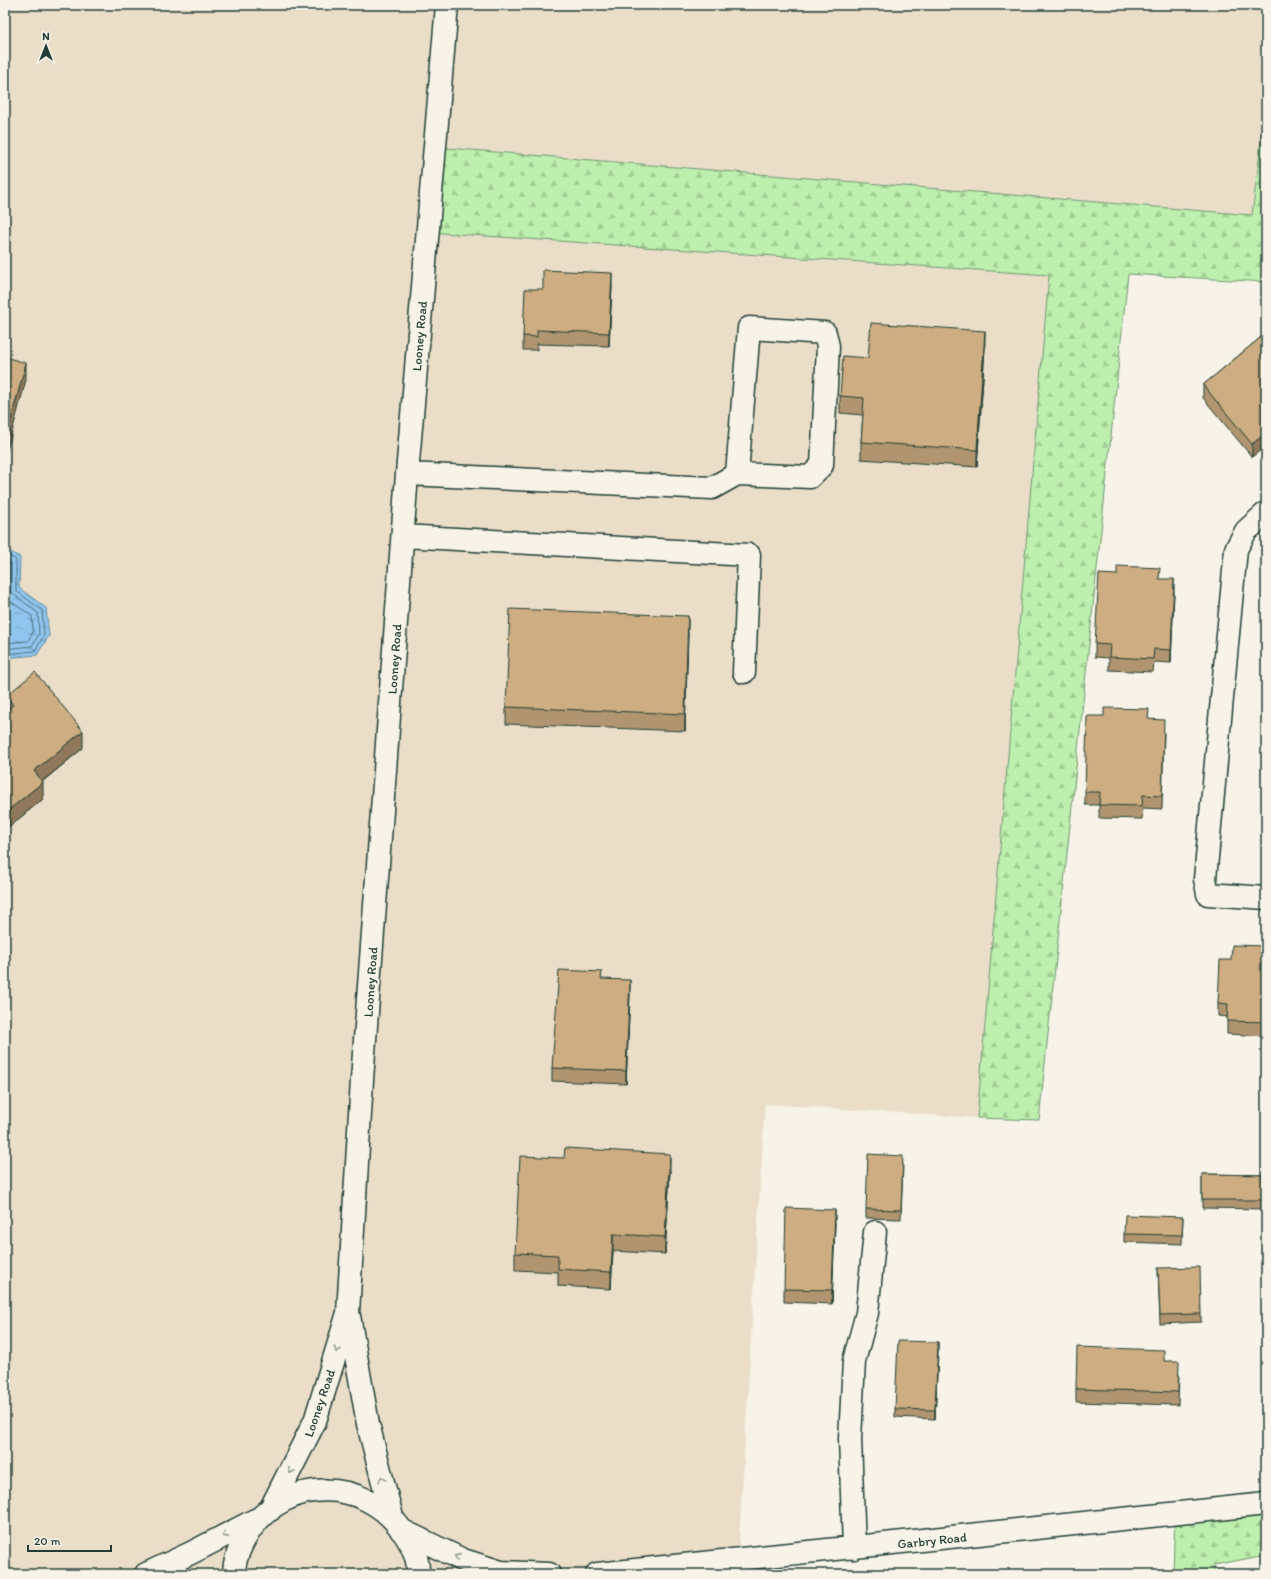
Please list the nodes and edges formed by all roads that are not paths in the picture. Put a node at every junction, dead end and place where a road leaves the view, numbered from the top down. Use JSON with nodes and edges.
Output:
{"nodes":[{"id":1,"x":447,"y":5,"type":"edge"},
{"id":2,"x":407,"y":474,"type":"junction"},
{"id":3,"x":737,"y":474,"type":"junction"},
{"id":4,"x":1266,"y":513,"type":"edge"},
{"id":5,"x":403,"y":536,"type":"junction"},
{"id":6,"x":744,"y":672,"type":"dead end"},
{"id":7,"x":1266,"y":898,"type":"edge"},
{"id":8,"x":875,"y":1232,"type":"dead end"},
{"id":9,"x":348,"y":1313,"type":"junction"},
{"id":10,"x":1266,"y":1504,"type":"edge"},
{"id":11,"x":264,"y":1514,"type":"junction"},
{"id":12,"x":396,"y":1523,"type":"junction"},
{"id":13,"x":854,"y":1548,"type":"junction"},
{"id":14,"x":146,"y":1574,"type":"edge"},
{"id":15,"x":234,"y":1574,"type":"edge"},
{"id":16,"x":418,"y":1574,"type":"edge"},
{"id":17,"x":549,"y":1574,"type":"edge"},
{"id":18,"x":597,"y":1574,"type":"edge"}],
"edges":[{"from":1,"to":2,"type":"street","name":"Looney Road"},
{"from":2,"to":3,"type":"street"},
{"from":2,"to":5,"type":"street","name":"Looney Road"},
{"from":3,"to":3,"type":"street"},
{"from":4,"to":7,"type":"street"},
{"from":5,"to":6,"type":"street"},
{"from":5,"to":9,"type":"street","name":"Looney Road"},
{"from":8,"to":13,"type":"street"},
{"from":9,"to":11,"type":"street","name":"Looney Road","one_way":true},
{"from":12,"to":9,"type":"street","name":"Looney Road","one_way":true},
{"from":10,"to":13,"type":"street","name":"Garbry Road"},
{"from":11,"to":12,"type":"street"},
{"from":11,"to":14,"type":"street","one_way":true},
{"from":11,"to":15,"type":"street"},
{"from":12,"to":16,"type":"street"},
{"from":17,"to":12,"type":"street","one_way":true},
{"from":13,"to":18,"type":"street","name":"Garbry Road"}]}
